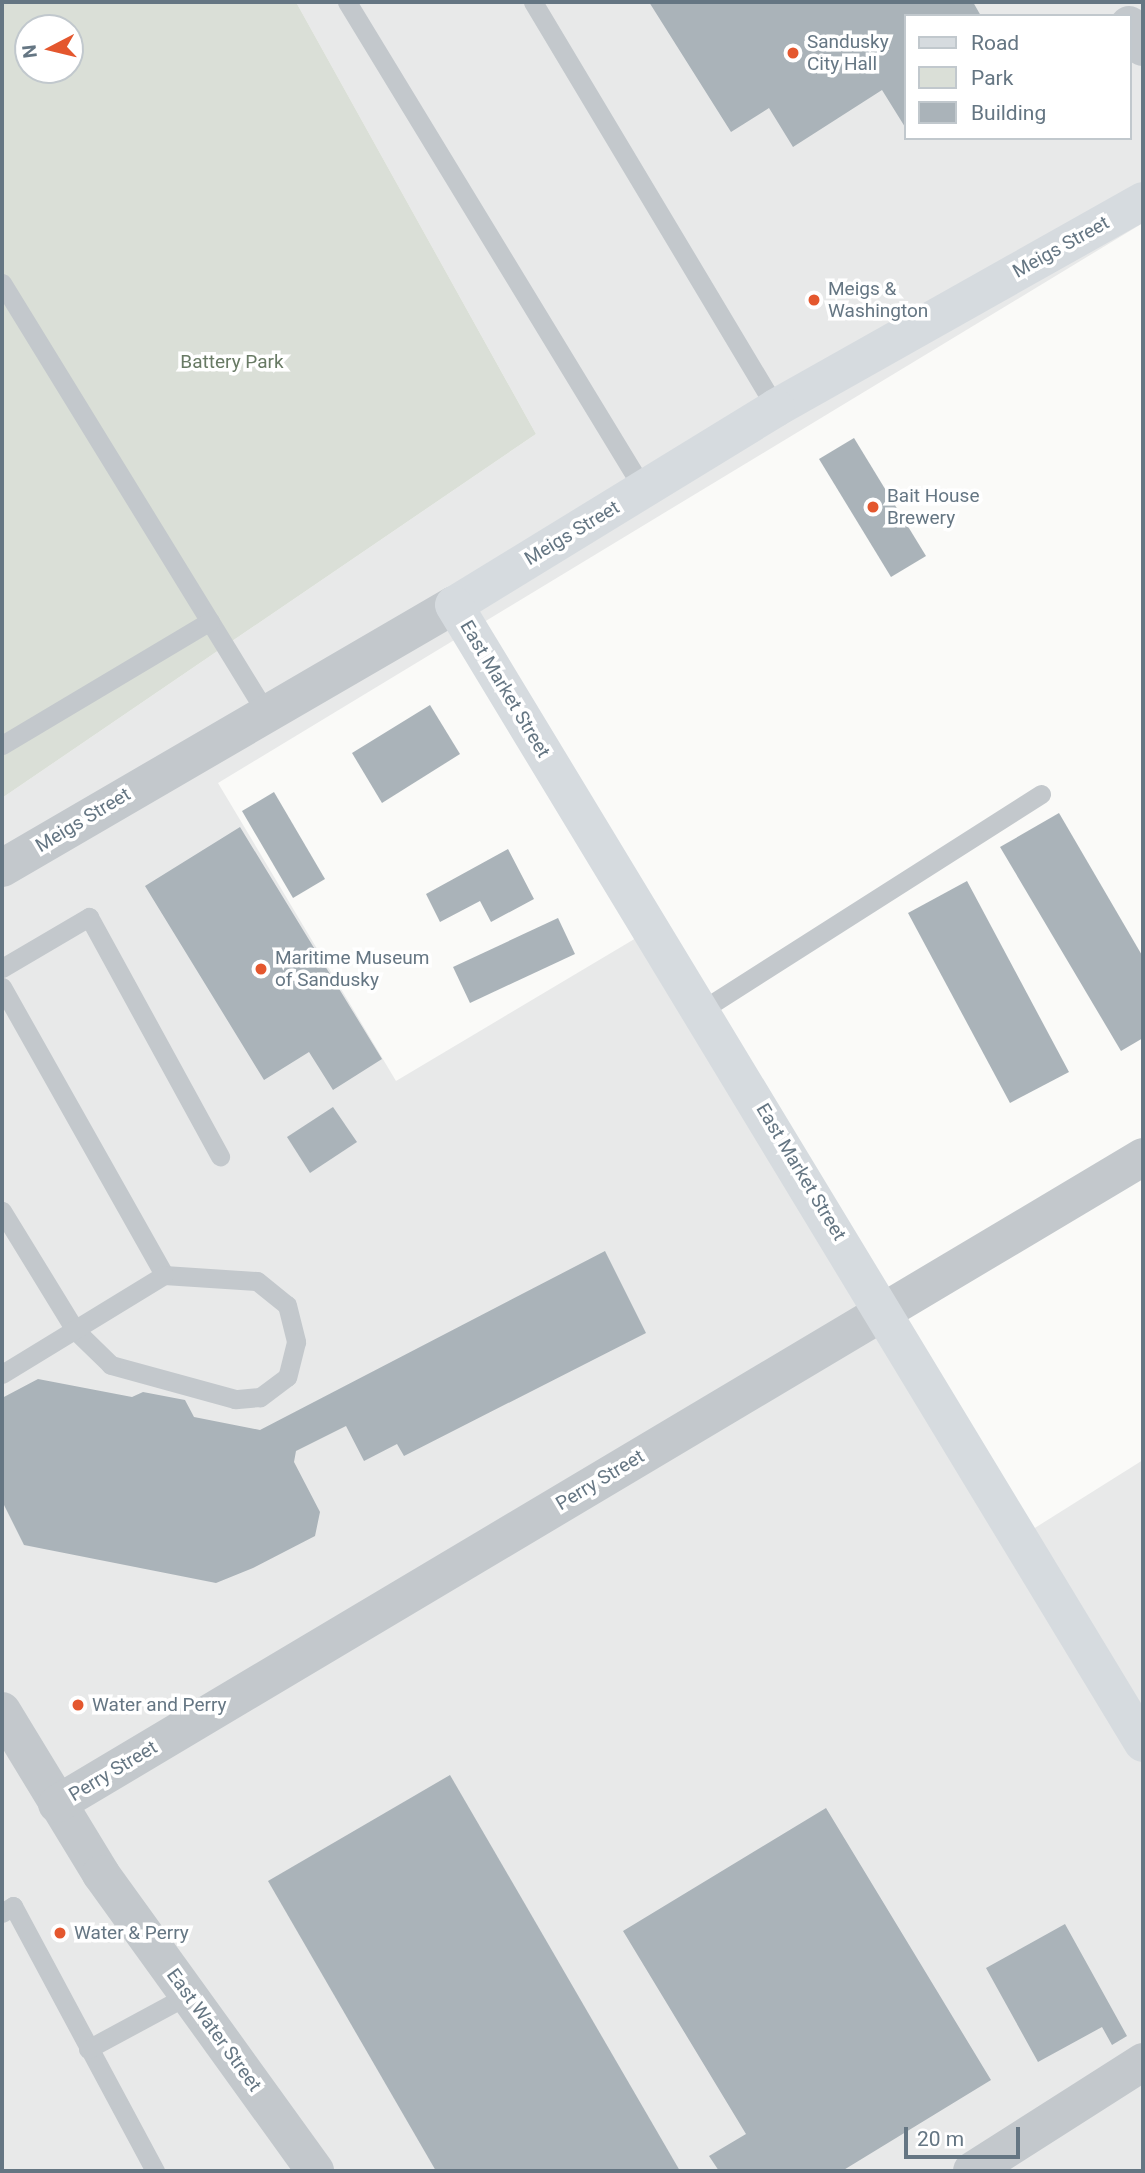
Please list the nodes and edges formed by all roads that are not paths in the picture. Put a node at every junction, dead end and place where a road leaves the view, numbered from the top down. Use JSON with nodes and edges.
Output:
{"nodes":[{"id":1,"x":347,"y":2,"type":"edge"},
{"id":2,"x":533,"y":2,"type":"edge"},
{"id":3,"x":1131,"y":28,"type":"edge"},
{"id":4,"x":1143,"y":47,"type":"edge"},
{"id":5,"x":1143,"y":201,"type":"edge"},
{"id":6,"x":2,"y":284,"type":"edge"},
{"id":7,"x":775,"y":408,"type":"junction"},
{"id":8,"x":644,"y":490,"type":"junction"},
{"id":9,"x":454,"y":605,"type":"junction"},
{"id":10,"x":210,"y":621,"type":"junction"},
{"id":11,"x":265,"y":711,"type":"junction"},
{"id":12,"x":2,"y":745,"type":"edge"},
{"id":13,"x":1041,"y":794,"type":"dead end"},
{"id":14,"x":2,"y":869,"type":"edge"},
{"id":15,"x":2,"y":968,"type":"edge"},
{"id":16,"x":2,"y":987,"type":"edge"},
{"id":17,"x":702,"y":1010,"type":"junction"},
{"id":18,"x":220,"y":1156,"type":"dead end"},
{"id":19,"x":1143,"y":1157,"type":"edge"},
{"id":20,"x":2,"y":1211,"type":"edge"},
{"id":21,"x":164,"y":1275,"type":"junction"},
{"id":22,"x":885,"y":1311,"type":"junction"},
{"id":23,"x":75,"y":1330,"type":"junction"},
{"id":24,"x":2,"y":1374,"type":"edge"},
{"id":25,"x":2,"y":1711,"type":"edge"},
{"id":26,"x":1143,"y":1743,"type":"edge"},
{"id":27,"x":57,"y":1804,"type":"junction"},
{"id":28,"x":2,"y":1913,"type":"edge"},
{"id":29,"x":188,"y":1995,"type":"junction"},
{"id":30,"x":88,"y":2049,"type":"junction"},
{"id":31,"x":1143,"y":2062,"type":"edge"},
{"id":32,"x":155,"y":2171,"type":"edge"},
{"id":33,"x":315,"y":2171,"type":"edge"},
{"id":34,"x":972,"y":2171,"type":"edge"}],
"edges":[{"from":1,"to":8,"type":"lane"},
{"from":2,"to":7,"type":"lane"},
{"from":3,"to":4,"type":"street"},
{"from":5,"to":7,"type":"street","name":"Meigs Street"},
{"from":6,"to":10,"type":"lane"},
{"from":7,"to":8,"type":"street","name":"Meigs Street"},
{"from":8,"to":9,"type":"street","name":"Meigs Street"},
{"from":9,"to":11,"type":"street","name":"Meigs Street"},
{"from":9,"to":17,"type":"street","name":"East Market Street"},
{"from":10,"to":11,"type":"lane"},
{"from":10,"to":12,"type":"lane"},
{"from":11,"to":14,"type":"street","name":"Meigs Street"},
{"from":13,"to":17,"type":"lane"},
{"from":15,"to":18,"type":"lane"},
{"from":16,"to":21,"type":"lane"},
{"from":17,"to":22,"type":"street","name":"East Market Street"},
{"from":19,"to":22,"type":"street","name":"Perry Street"},
{"from":20,"to":23,"type":"lane"},
{"from":21,"to":23,"type":"lane"},
{"from":21,"to":23,"type":"lane"},
{"from":22,"to":26,"type":"street","name":"East Market Street"},
{"from":22,"to":27,"type":"street","name":"Perry Street"},
{"from":23,"to":24,"type":"lane"},
{"from":25,"to":27,"type":"street","name":"East Water Street"},
{"from":27,"to":29,"type":"street","name":"East Water Street"},
{"from":28,"to":30,"type":"lane"},
{"from":29,"to":30,"type":"lane"},
{"from":29,"to":33,"type":"street","name":"East Water Street"},
{"from":30,"to":32,"type":"lane"},
{"from":31,"to":34,"type":"street"}]}
